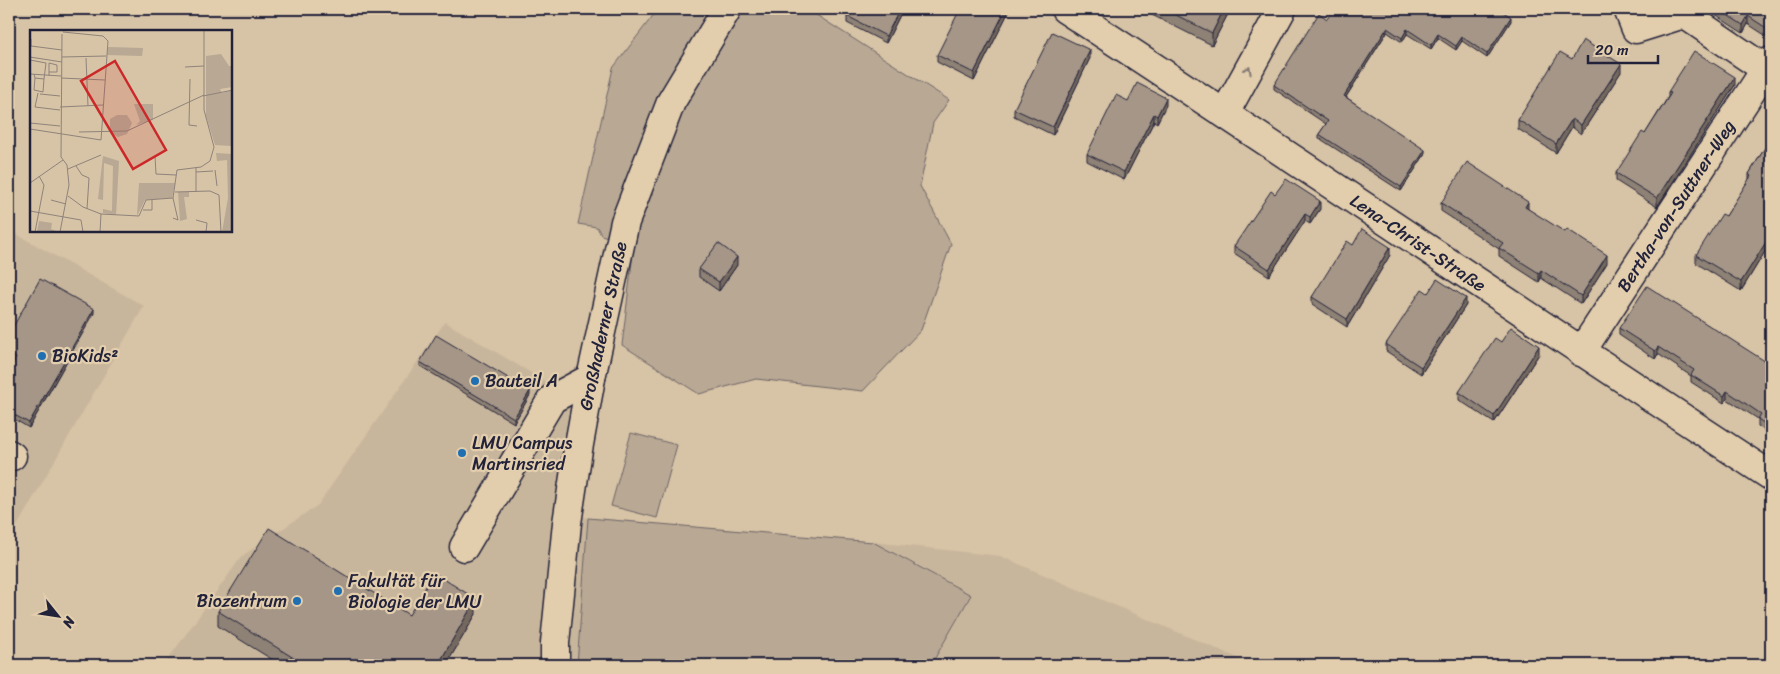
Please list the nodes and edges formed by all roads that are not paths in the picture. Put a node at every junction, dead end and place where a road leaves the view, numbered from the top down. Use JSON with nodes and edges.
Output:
{"nodes":[{"id":1,"x":727,"y":9,"type":"edge"},
{"id":2,"x":1065,"y":9,"type":"edge"},
{"id":3,"x":1282,"y":9,"type":"edge"},
{"id":4,"x":1632,"y":19,"type":"edge"},
{"id":5,"x":1770,"y":67,"type":"edge"},
{"id":6,"x":1225,"y":113,"type":"junction"},
{"id":7,"x":1580,"y":352,"type":"junction"},
{"id":8,"x":591,"y":378,"type":"junction"},
{"id":9,"x":1771,"y":476,"type":"edge"},
{"id":10,"x":464,"y":547,"type":"dead end"},
{"id":11,"x":555,"y":665,"type":"edge"}],
"edges":[{"from":1,"to":8,"type":"street","name":"Großhaderner Straße"},
{"from":2,"to":6,"type":"street","name":"Lena-Christ-Straße"},
{"from":6,"to":3,"type":"street","one_way":true},
{"from":4,"to":5,"type":"street"},
{"from":5,"to":7,"type":"street","name":"Bertha-von-Suttner-Weg"},
{"from":6,"to":7,"type":"street","name":"Lena-Christ-Straße"},
{"from":7,"to":9,"type":"street","name":"Lena-Christ-Straße"},
{"from":8,"to":10,"type":"street"},
{"from":8,"to":11,"type":"street","name":"Großhaderner Straße"}]}
